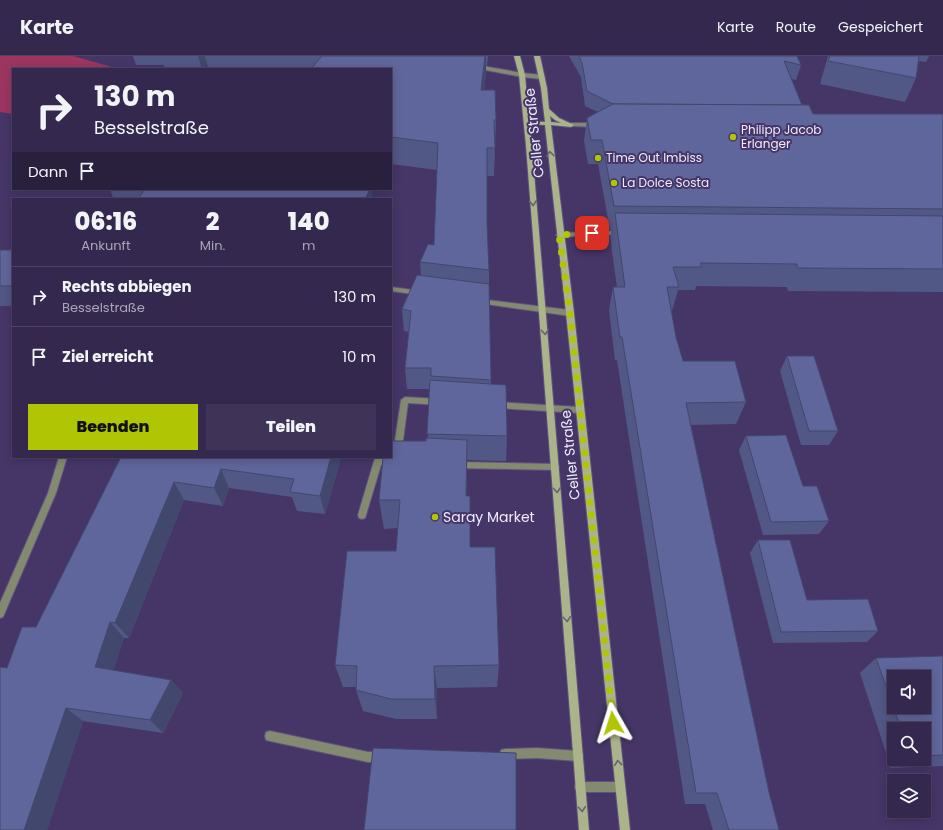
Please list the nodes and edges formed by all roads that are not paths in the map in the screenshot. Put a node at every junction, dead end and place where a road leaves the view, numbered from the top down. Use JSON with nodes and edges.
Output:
{"nodes":[{"id":1,"x":517,"y":56,"type":"edge"},
{"id":2,"x":537,"y":56,"type":"edge"},
{"id":3,"x":472,"y":66,"type":"edge"},
{"id":4,"x":522,"y":75,"type":"junction"},
{"id":5,"x":542,"y":76,"type":"junction"},
{"id":6,"x":546,"y":109,"type":"junction"},
{"id":7,"x":526,"y":122,"type":"junction"},
{"id":8,"x":548,"y":124,"type":"junction"},
{"id":9,"x":571,"y":125,"type":"junction"},
{"id":10,"x":604,"y":125,"type":"edge"},
{"id":11,"x":632,"y":234,"type":"edge"},
{"id":12,"x":559,"y":235,"type":"junction"},
{"id":13,"x":392,"y":289,"type":"edge"},
{"id":14,"x":428,"y":294,"type":"edge"},
{"id":15,"x":474,"y":300,"type":"edge"},
{"id":16,"x":543,"y":309,"type":"junction"},
{"id":17,"x":570,"y":313,"type":"junction"},
{"id":18,"x":450,"y":403,"type":"edge"},
{"id":19,"x":488,"y":405,"type":"edge"},
{"id":20,"x":551,"y":408,"type":"junction"},
{"id":21,"x":580,"y":410,"type":"junction"},
{"id":22,"x":400,"y":440,"type":"edge"},
{"id":23,"x":64,"y":458,"type":"edge"},
{"id":24,"x":401,"y":462,"type":"edge"},
{"id":25,"x":449,"y":464,"type":"edge"},
{"id":26,"x":555,"y":467,"type":"junction"},
{"id":27,"x":362,"y":515,"type":"dead end"},
{"id":28,"x":0,"y":614,"type":"edge"},
{"id":29,"x":270,"y":736,"type":"dead end"},
{"id":30,"x":492,"y":754,"type":"edge"},
{"id":31,"x":578,"y":756,"type":"junction"},
{"id":32,"x":392,"y":757,"type":"edge"},
{"id":33,"x":580,"y":787,"type":"junction"},
{"id":34,"x":620,"y":787,"type":"junction"},
{"id":35,"x":584,"y":830,"type":"edge"},
{"id":36,"x":625,"y":830,"type":"edge"}],
"edges":[{"from":1,"to":4,"type":"main road","name":"Celler Straße"},
{"from":2,"to":5,"type":"main road","name":"Celler Straße"},
{"from":3,"to":4,"type":"street"},
{"from":4,"to":5,"type":"street","name":"Celler Straße"},
{"from":4,"to":7,"type":"main road","name":"Celler Straße"},
{"from":5,"to":6,"type":"main road","name":"Celler Straße"},
{"from":6,"to":8,"type":"main road","name":"Celler Straße"},
{"from":6,"to":9,"type":"main road"},
{"from":7,"to":8,"type":"main road"},
{"from":7,"to":16,"type":"main road","name":"Celler Straße","one_way":true},
{"from":8,"to":9,"type":"main road"},
{"from":12,"to":8,"type":"main road","name":"Celler Straße","one_way":true},
{"from":9,"to":10,"type":"street"},
{"from":11,"to":12,"type":"street"},
{"from":12,"to":17,"type":"main road","name":"Celler Straße"},
{"from":13,"to":14,"type":"street"},
{"from":15,"to":16,"type":"street"},
{"from":16,"to":17,"type":"street"},
{"from":16,"to":20,"type":"main road","name":"Celler Straße","one_way":true},
{"from":17,"to":21,"type":"main road","name":"Celler Straße"},
{"from":18,"to":22,"type":"street"},
{"from":19,"to":20,"type":"street"},
{"from":20,"to":21,"type":"street"},
{"from":20,"to":26,"type":"main road","name":"Celler Straße"},
{"from":34,"to":21,"type":"main road","name":"Celler Straße","one_way":true},
{"from":23,"to":28,"type":"street"},
{"from":24,"to":27,"type":"street"},
{"from":25,"to":26,"type":"street"},
{"from":26,"to":31,"type":"main road","name":"Celler Straße","one_way":true},
{"from":29,"to":32,"type":"street"},
{"from":30,"to":31,"type":"street"},
{"from":31,"to":33,"type":"main road","name":"Celler Straße"},
{"from":33,"to":34,"type":"street"},
{"from":33,"to":35,"type":"main road","name":"Celler Straße","one_way":true},
{"from":34,"to":36,"type":"main road","name":"Celler Straße"}]}
